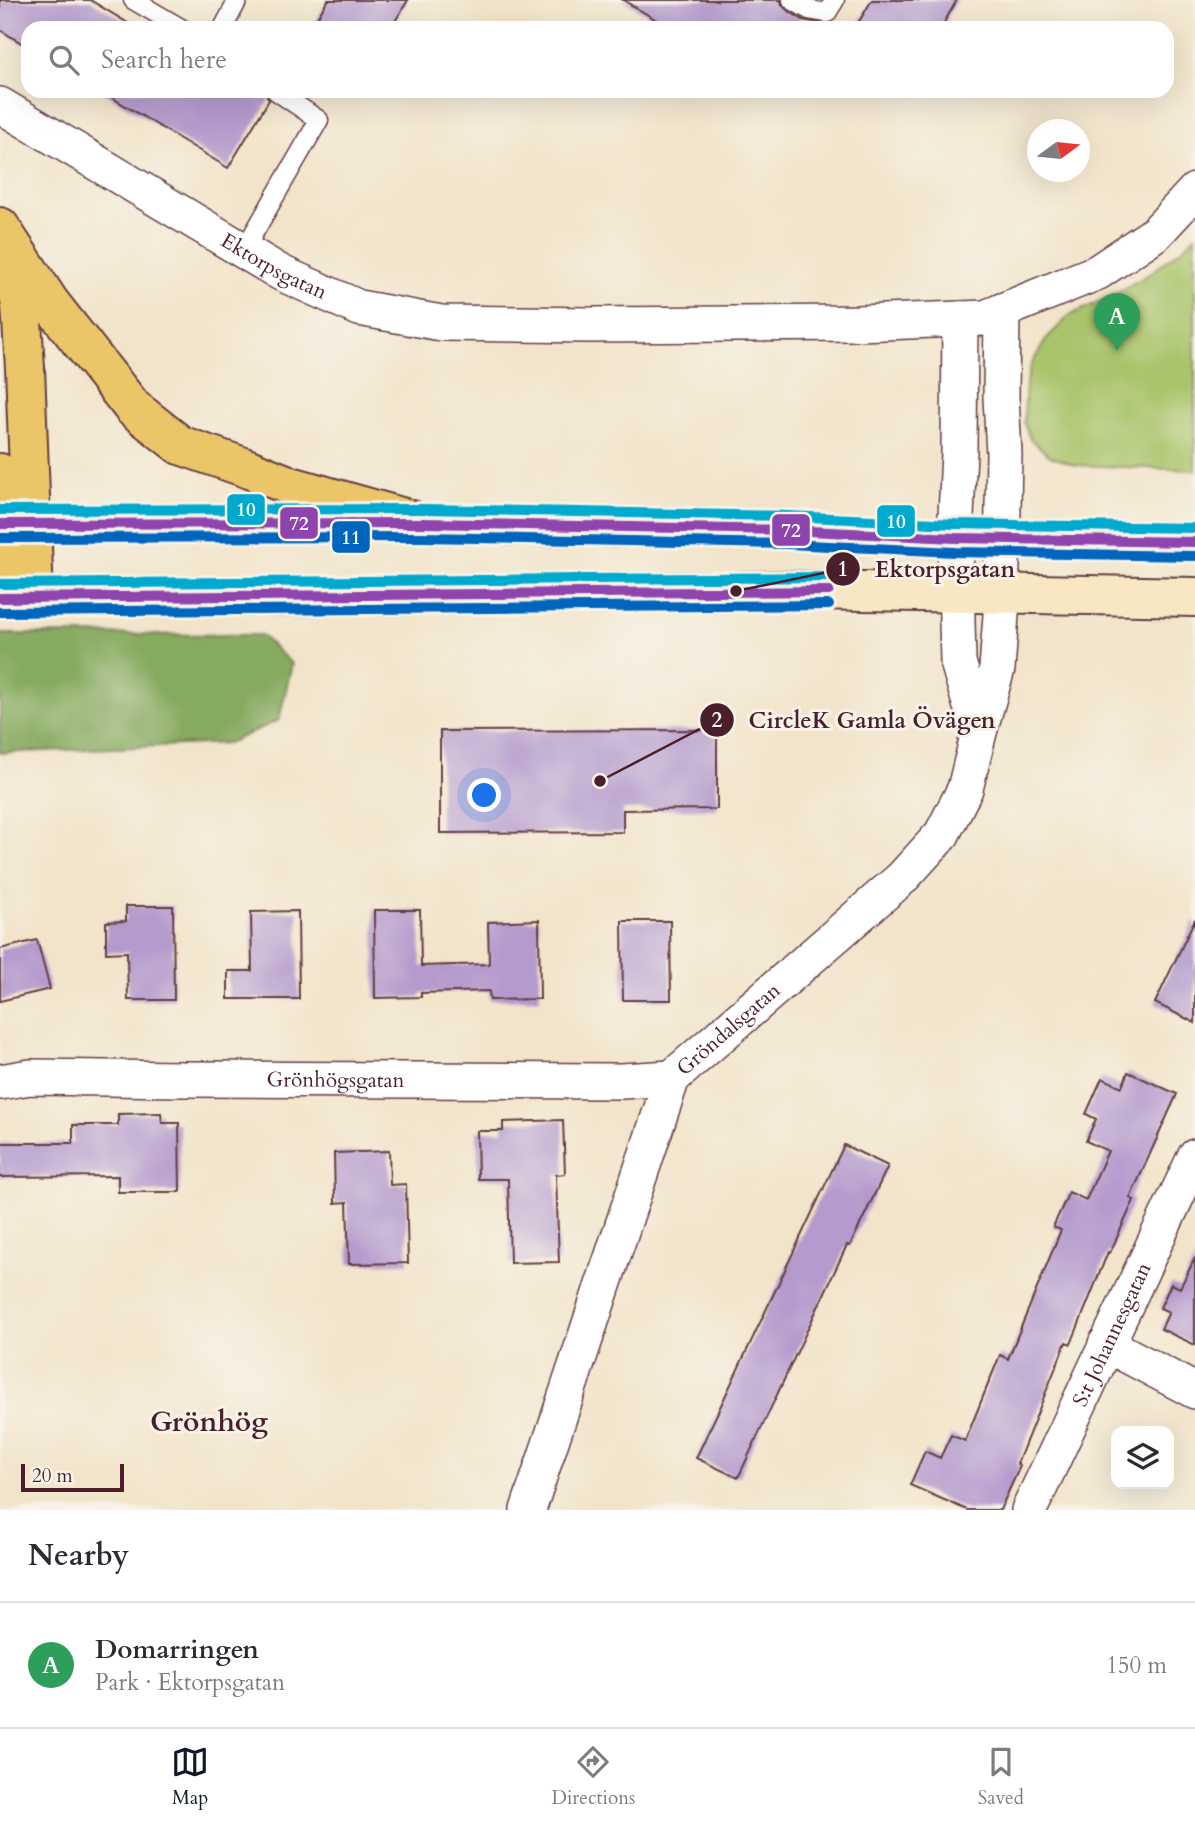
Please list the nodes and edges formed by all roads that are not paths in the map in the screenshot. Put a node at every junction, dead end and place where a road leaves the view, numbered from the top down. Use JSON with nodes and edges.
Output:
{"nodes":[{"id":1,"x":133,"y":0,"type":"edge"},
{"id":2,"x":239,"y":0,"type":"edge"},
{"id":3,"x":792,"y":0,"type":"edge"},
{"id":4,"x":835,"y":0,"type":"edge"},
{"id":5,"x":169,"y":21,"type":"edge"},
{"id":6,"x":227,"y":21,"type":"edge"},
{"id":7,"x":286,"y":98,"type":"edge"},
{"id":8,"x":0,"y":105,"type":"edge"},
{"id":9,"x":1195,"y":191,"type":"edge"},
{"id":10,"x":2,"y":229,"type":"edge"},
{"id":11,"x":244,"y":250,"type":"junction"},
{"id":12,"x":1002,"y":311,"type":"junction"},
{"id":13,"x":960,"y":319,"type":"junction"},
{"id":14,"x":0,"y":473,"type":"edge"},
{"id":15,"x":422,"y":523,"type":"junction"},
{"id":16,"x":11,"y":524,"type":"edge"},
{"id":17,"x":955,"y":538,"type":"junction"},
{"id":18,"x":1002,"y":539,"type":"junction"},
{"id":19,"x":1195,"y":542,"type":"edge"},
{"id":20,"x":956,"y":593,"type":"junction"},
{"id":21,"x":1001,"y":594,"type":"junction"},
{"id":22,"x":12,"y":597,"type":"edge"},
{"id":23,"x":1195,"y":597,"type":"edge"},
{"id":24,"x":979,"y":728,"type":"junction"},
{"id":25,"x":672,"y":1078,"type":"junction"},
{"id":26,"x":0,"y":1082,"type":"edge"},
{"id":27,"x":1195,"y":1157,"type":"edge"},
{"id":28,"x":1106,"y":1344,"type":"junction"},
{"id":29,"x":1195,"y":1391,"type":"edge"},
{"id":30,"x":528,"y":1510,"type":"edge"},
{"id":31,"x":1029,"y":1510,"type":"edge"}],
"edges":[{"from":1,"to":5,"type":"lane"},
{"from":2,"to":6,"type":"lane"},
{"from":3,"to":4,"type":"lane"},
{"from":7,"to":11,"type":"lane"},
{"from":8,"to":11,"type":"street","name":"Ektorpsgatan"},
{"from":9,"to":12,"type":"street","name":"Ektorpsgatan"},
{"from":10,"to":15,"type":"highway"},
{"from":10,"to":16,"type":"highway"},
{"from":11,"to":13,"type":"street","name":"Ektorpsgatan"},
{"from":12,"to":13,"type":"street","name":"Ektorpsgatan"},
{"from":12,"to":18,"type":"street"},
{"from":13,"to":17,"type":"street"},
{"from":14,"to":16,"type":"highway"},
{"from":15,"to":16,"type":"main road"},
{"from":15,"to":17,"type":"main road"},
{"from":16,"to":22,"type":"highway"},
{"from":17,"to":18,"type":"main road"},
{"from":17,"to":20,"type":"street"},
{"from":18,"to":19,"type":"main road"},
{"from":18,"to":21,"type":"street","name":"Gröndalsgatan"},
{"from":20,"to":21,"type":"main road"},
{"from":20,"to":22,"type":"main road"},
{"from":20,"to":24,"type":"street"},
{"from":21,"to":23,"type":"main road"},
{"from":21,"to":24,"type":"street","name":"Gröndalsgatan"},
{"from":24,"to":25,"type":"street","name":"Gröndalsgatan"},
{"from":25,"to":26,"type":"street","name":"Grönhögsgatan"},
{"from":25,"to":30,"type":"street","name":"Gröndalsgatan"},
{"from":27,"to":28,"type":"street","name":"S:t Johannesgatan"},
{"from":28,"to":29,"type":"street"},
{"from":28,"to":31,"type":"street","name":"S:t Johannesgatan"}]}
